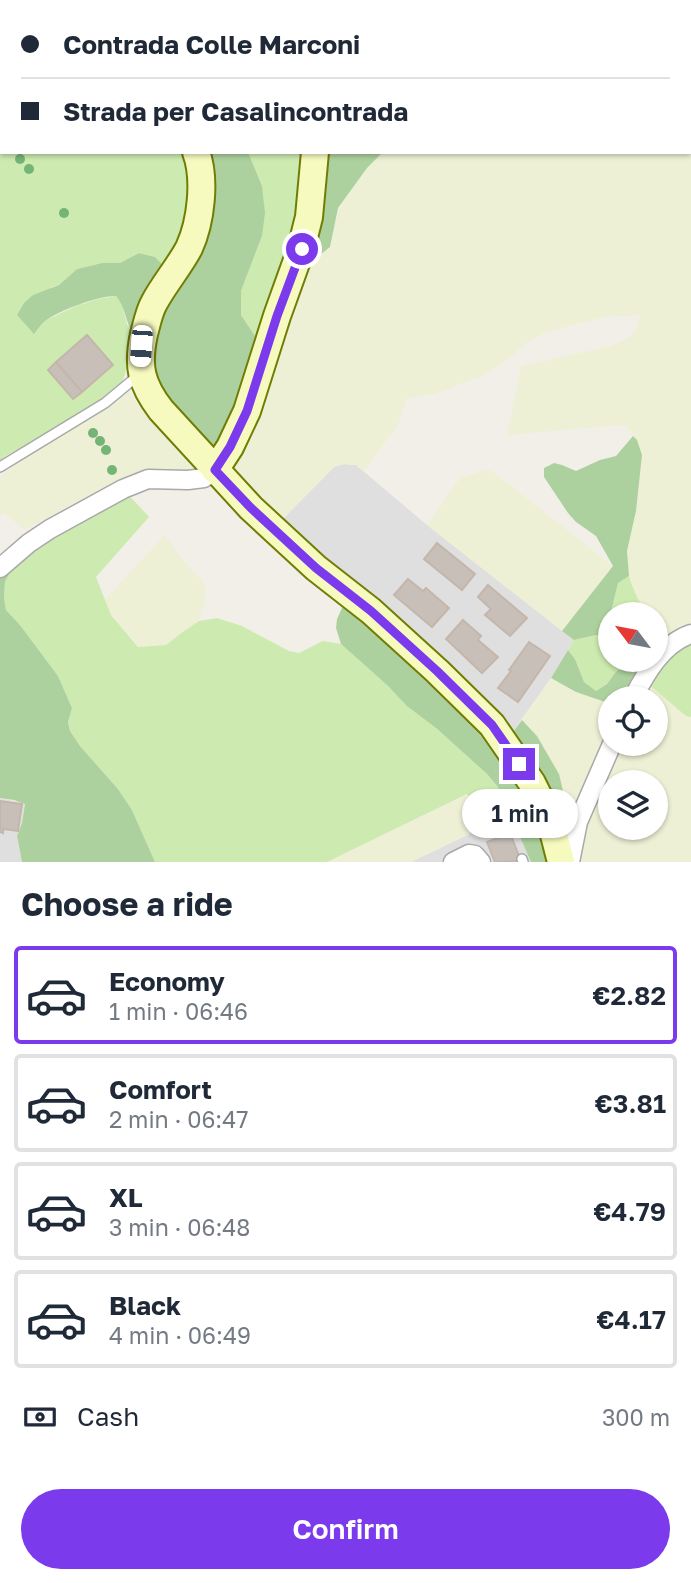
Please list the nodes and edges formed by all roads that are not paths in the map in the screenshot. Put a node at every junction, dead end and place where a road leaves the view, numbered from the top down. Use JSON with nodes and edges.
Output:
{"nodes":[{"id":1,"x":197,"y":154,"type":"edge"},
{"id":2,"x":315,"y":154,"type":"edge"},
{"id":3,"x":141,"y":373,"type":"junction"},
{"id":4,"x":0,"y":467,"type":"edge"},
{"id":5,"x":215,"y":470,"type":"junction"},
{"id":6,"x":0,"y":568,"type":"edge"},
{"id":7,"x":691,"y":634,"type":"edge"},
{"id":8,"x":639,"y":686,"type":"edge"},
{"id":9,"x":607,"y":756,"type":"edge"},
{"id":10,"x":453,"y":862,"type":"edge"},
{"id":11,"x":481,"y":862,"type":"edge"},
{"id":12,"x":561,"y":862,"type":"edge"},
{"id":13,"x":570,"y":862,"type":"edge"}],
"edges":[{"from":1,"to":3,"type":"main road"},
{"from":2,"to":5,"type":"main road"},
{"from":3,"to":4,"type":"lane"},
{"from":3,"to":5,"type":"main road"},
{"from":5,"to":6,"type":"street"},
{"from":5,"to":12,"type":"main road"},
{"from":7,"to":8,"type":"street"},
{"from":9,"to":13,"type":"street"},
{"from":10,"to":11,"type":"street"}]}
